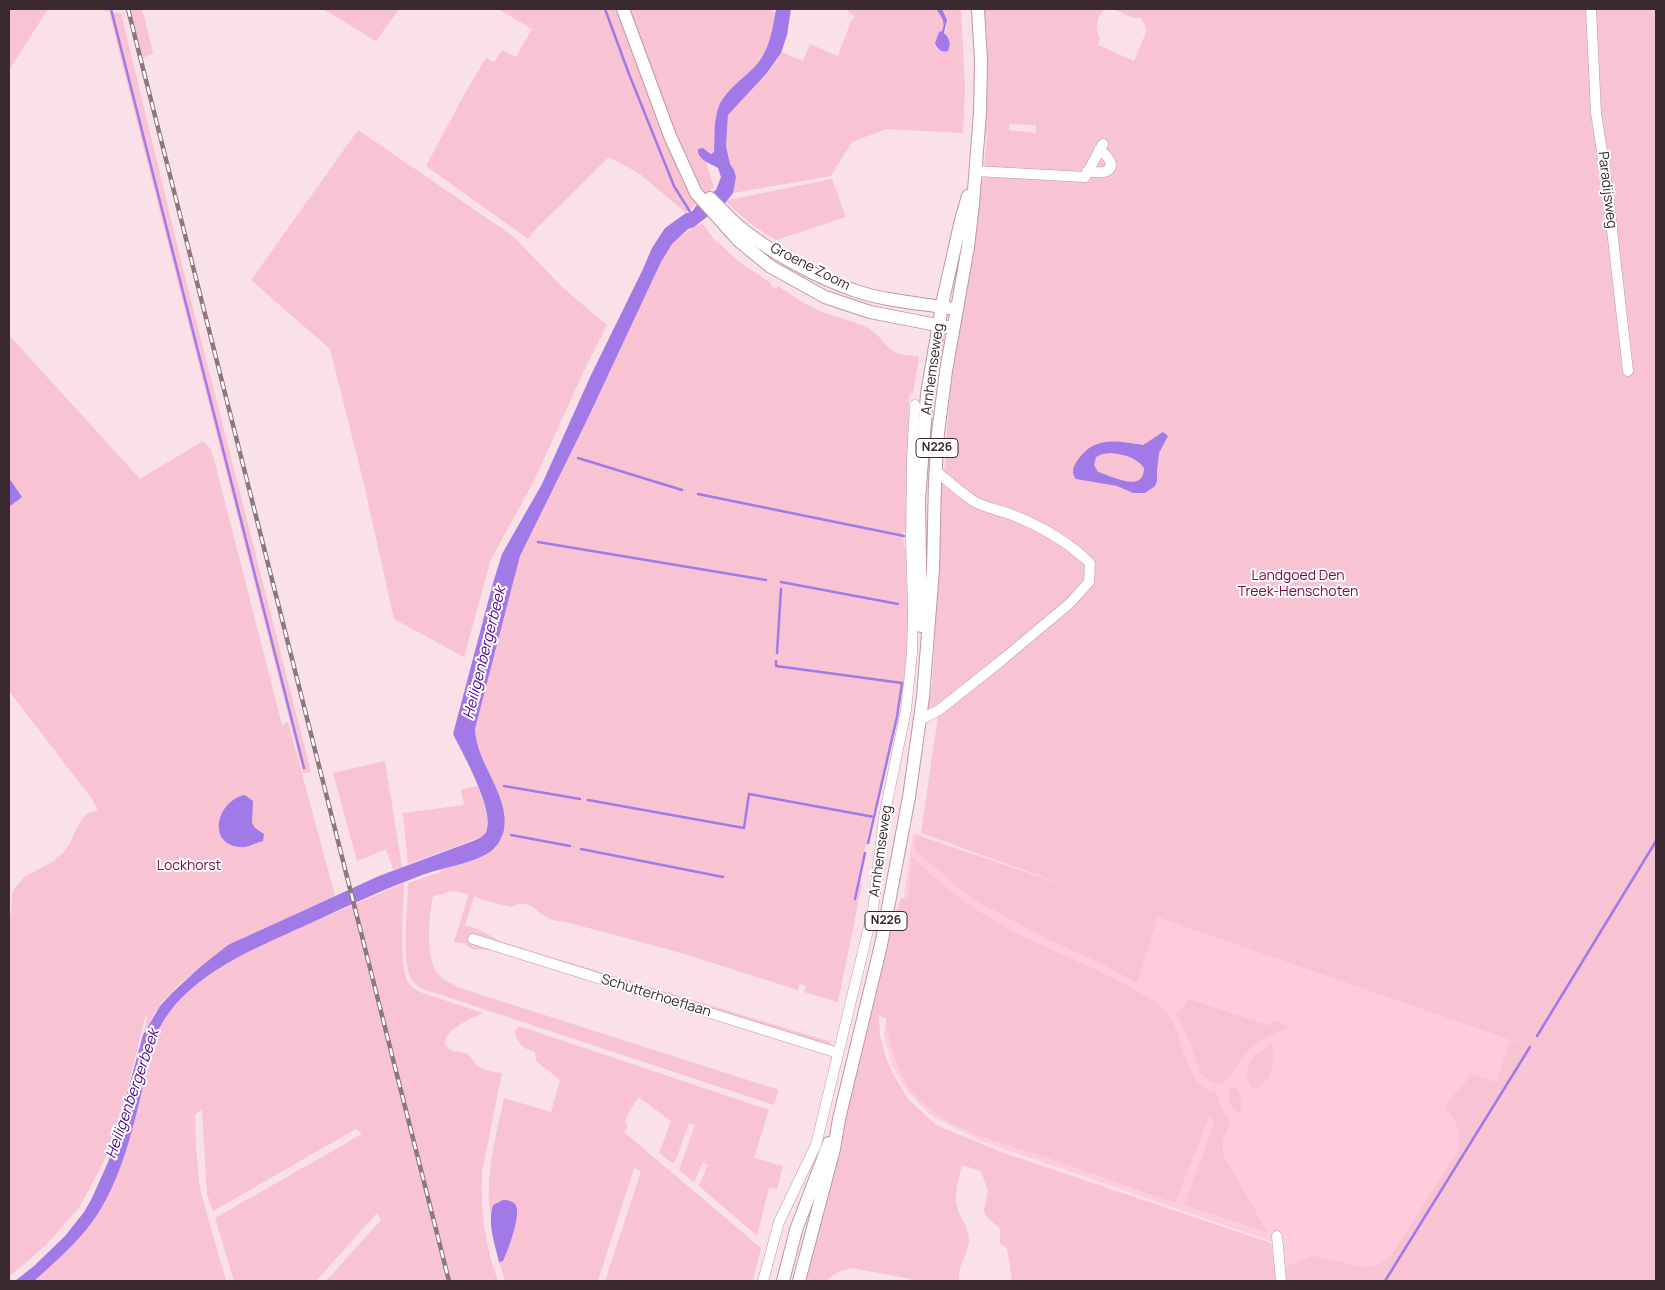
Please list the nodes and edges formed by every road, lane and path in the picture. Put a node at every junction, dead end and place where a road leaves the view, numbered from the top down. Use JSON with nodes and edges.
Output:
{"nodes":[{"id":1,"x":623,"y":9,"type":"edge"},
{"id":2,"x":978,"y":9,"type":"edge"},
{"id":3,"x":1591,"y":9,"type":"edge"},
{"id":4,"x":1087,"y":171,"type":"junction"},
{"id":5,"x":975,"y":174,"type":"junction"},
{"id":6,"x":731,"y":226,"type":"junction"},
{"id":7,"x":942,"y":307,"type":"junction"},
{"id":8,"x":957,"y":309,"type":"junction"},
{"id":9,"x":938,"y":326,"type":"junction"},
{"id":10,"x":954,"y":328,"type":"junction"},
{"id":11,"x":1628,"y":371,"type":"dead end"},
{"id":12,"x":915,"y":405,"type":"dead end"},
{"id":13,"x":936,"y":471,"type":"junction"},
{"id":14,"x":924,"y":686,"type":"junction"},
{"id":15,"x":920,"y":720,"type":"junction"},
{"id":16,"x":473,"y":939,"type":"dead end"},
{"id":17,"x":838,"y":1053,"type":"junction"},
{"id":18,"x":839,"y":1119,"type":"junction"},
{"id":19,"x":1277,"y":1236,"type":"dead end"},
{"id":20,"x":763,"y":1281,"type":"edge"},
{"id":21,"x":783,"y":1281,"type":"edge"},
{"id":22,"x":799,"y":1281,"type":"edge"},
{"id":23,"x":1281,"y":1281,"type":"edge"}],
"edges":[{"from":1,"to":6,"type":"main road","name":"Groene Zoom"},
{"from":2,"to":5,"type":"main road","name":"Arnhemseweg","number":"N226"},
{"from":3,"to":11,"type":"street","name":"Paradijsweg"},
{"from":4,"to":4,"type":"street"},
{"from":4,"to":5,"type":"street"},
{"from":5,"to":7,"type":"main road","name":"Arnhemseweg","number":"N226"},
{"from":5,"to":8,"type":"main road","name":"Arnhemseweg","number":"N226"},
{"from":6,"to":7,"type":"main road","name":"Groene Zoom"},
{"from":6,"to":9,"type":"main road","name":"Groene Zoom"},
{"from":7,"to":8,"type":"main road","name":"Groene Zoom"},
{"from":7,"to":9,"type":"main road","name":"Arnhemseweg","number":"N226"},
{"from":8,"to":10,"type":"main road","name":"Arnhemseweg","number":"N226"},
{"from":9,"to":10,"type":"main road","name":"Groene Zoom"},
{"from":9,"to":14,"type":"main road","name":"Arnhemseweg","number":"N226"},
{"from":10,"to":13,"type":"main road","name":"Arnhemseweg","number":"N226"},
{"from":12,"to":17,"type":"street","name":"Arnhemseweg"},
{"from":13,"to":14,"type":"main road","name":"Arnhemseweg","number":"N226"},
{"from":13,"to":15,"type":"street"},
{"from":14,"to":15,"type":"main road","name":"Arnhemseweg","number":"N226"},
{"from":15,"to":18,"type":"main road","name":"Arnhemseweg","number":"N226"},
{"from":16,"to":17,"type":"street","name":"Schutterhoeflaan"},
{"from":17,"to":20,"type":"street","name":"Arnhemseweg"},
{"from":18,"to":21,"type":"main road","name":"Arnhemseweg","number":"N226"},
{"from":18,"to":22,"type":"main road","name":"Arnhemseweg","number":"N226"},
{"from":19,"to":23,"type":"street"}]}
